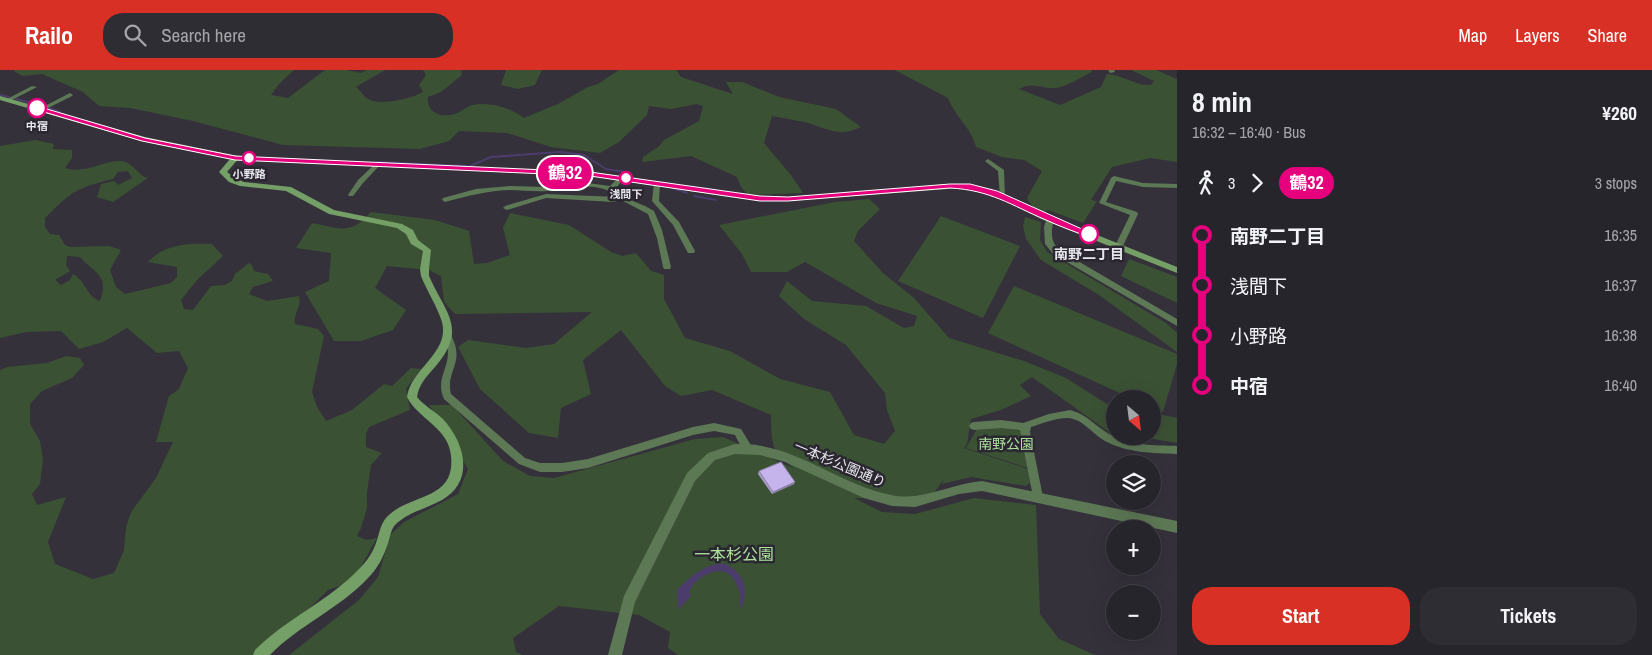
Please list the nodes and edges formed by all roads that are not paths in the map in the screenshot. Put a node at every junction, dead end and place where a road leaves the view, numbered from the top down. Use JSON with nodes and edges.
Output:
{"nodes":[{"id":1,"x":34,"y":87,"type":"dead end"},
{"id":2,"x":70,"y":95,"type":"dead end"},
{"id":3,"x":4,"y":99,"type":"edge"},
{"id":4,"x":42,"y":110,"type":"junction"},
{"id":5,"x":235,"y":158,"type":"junction"},
{"id":6,"x":988,"y":161,"type":"dead end"},
{"id":7,"x":378,"y":164,"type":"junction"},
{"id":8,"x":622,"y":178,"type":"junction"},
{"id":9,"x":657,"y":183,"type":"junction"},
{"id":10,"x":1177,"y":186,"type":"edge"},
{"id":11,"x":612,"y":188,"type":"junction"},
{"id":12,"x":350,"y":195,"type":"dead end"},
{"id":13,"x":1003,"y":197,"type":"junction"},
{"id":14,"x":622,"y":198,"type":"junction"},
{"id":15,"x":445,"y":200,"type":"dead end"},
{"id":16,"x":506,"y":208,"type":"dead end"},
{"id":17,"x":1046,"y":218,"type":"junction"},
{"id":18,"x":1119,"y":246,"type":"junction"},
{"id":19,"x":692,"y":251,"type":"dead end"},
{"id":20,"x":1177,"y":265,"type":"edge"},
{"id":21,"x":667,"y":267,"type":"dead end"},
{"id":22,"x":1177,"y":270,"type":"edge"},
{"id":23,"x":1177,"y":323,"type":"edge"},
{"id":24,"x":448,"y":337,"type":"junction"},
{"id":25,"x":974,"y":426,"type":"dead end"},
{"id":26,"x":1025,"y":427,"type":"junction"},
{"id":27,"x":747,"y":447,"type":"junction"},
{"id":28,"x":1177,"y":450,"type":"edge"},
{"id":29,"x":1038,"y":497,"type":"junction"},
{"id":30,"x":1177,"y":527,"type":"edge"},
{"id":31,"x":260,"y":655,"type":"edge"},
{"id":32,"x":615,"y":655,"type":"edge"}],
"edges":[{"from":1,"to":3,"type":"street"},
{"from":2,"to":4,"type":"street"},
{"from":3,"to":4,"type":"main road"},
{"from":4,"to":5,"type":"main road"},
{"from":5,"to":7,"type":"street"},
{"from":5,"to":24,"type":"main road"},
{"from":6,"to":13,"type":"street"},
{"from":7,"to":8,"type":"street"},
{"from":7,"to":12,"type":"street"},
{"from":8,"to":9,"type":"street"},
{"from":8,"to":11,"type":"street"},
{"from":9,"to":13,"type":"street"},
{"from":9,"to":19,"type":"street"},
{"from":10,"to":18,"type":"street"},
{"from":11,"to":14,"type":"street"},
{"from":11,"to":15,"type":"street"},
{"from":13,"to":17,"type":"street"},
{"from":14,"to":16,"type":"street"},
{"from":14,"to":21,"type":"street"},
{"from":17,"to":18,"type":"main road"},
{"from":17,"to":23,"type":"street"},
{"from":18,"to":20,"type":"main road"},
{"from":18,"to":22,"type":"main road"},
{"from":24,"to":27,"type":"street"},
{"from":24,"to":31,"type":"main road"},
{"from":25,"to":26,"type":"street"},
{"from":26,"to":28,"type":"street"},
{"from":26,"to":29,"type":"street"},
{"from":27,"to":29,"type":"street","name":"一本杉公園通り"},
{"from":27,"to":32,"type":"street","name":"一本杉公園通り"},
{"from":29,"to":30,"type":"street","name":"一本杉公園通り"}]}
